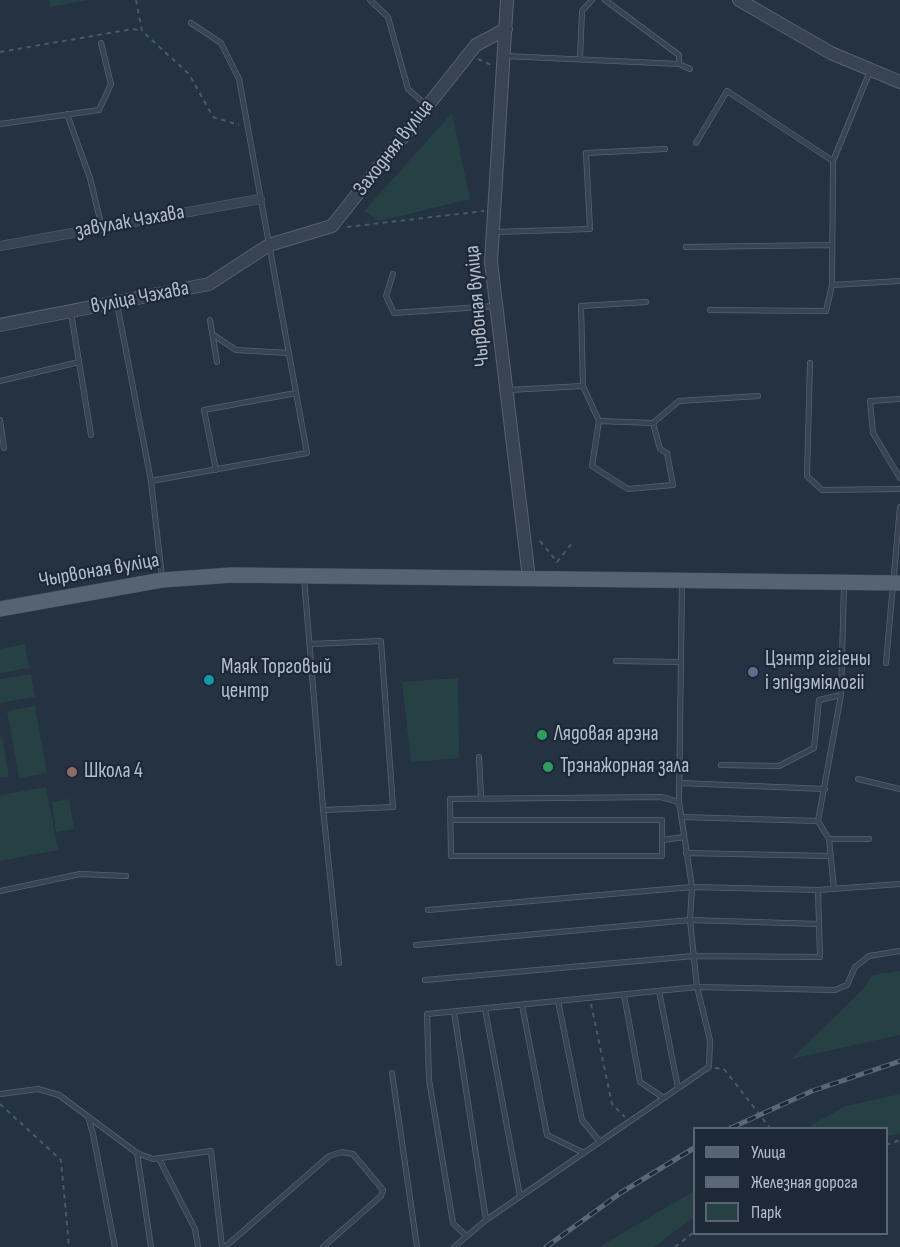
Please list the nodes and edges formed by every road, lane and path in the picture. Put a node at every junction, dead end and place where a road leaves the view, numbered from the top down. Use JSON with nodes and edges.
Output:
{"nodes":[{"id":1,"x":136,"y":0,"type":"edge"},
{"id":2,"x":370,"y":0,"type":"edge"},
{"id":3,"x":507,"y":0,"type":"edge"},
{"id":4,"x":592,"y":0,"type":"edge"},
{"id":5,"x":605,"y":0,"type":"edge"},
{"id":6,"x":739,"y":0,"type":"edge"},
{"id":7,"x":191,"y":23,"type":"dead end"},
{"id":8,"x":506,"y":29,"type":"junction"},
{"id":9,"x":142,"y":32,"type":"junction"},
{"id":10,"x":101,"y":43,"type":"dead end"},
{"id":11,"x":0,"y":52,"type":"edge"},
{"id":12,"x":505,"y":56,"type":"junction"},
{"id":13,"x":478,"y":59,"type":"dead end"},
{"id":14,"x":580,"y":59,"type":"junction"},
{"id":15,"x":680,"y":64,"type":"junction"},
{"id":16,"x":690,"y":69,"type":"dead end"},
{"id":17,"x":492,"y":71,"type":"dead end"},
{"id":18,"x":870,"y":71,"type":"junction"},
{"id":19,"x":900,"y":82,"type":"edge"},
{"id":20,"x":427,"y":106,"type":"junction"},
{"id":21,"x":67,"y":114,"type":"junction"},
{"id":22,"x":0,"y":124,"type":"edge"},
{"id":23,"x":248,"y":128,"type":"junction"},
{"id":24,"x":696,"y":143,"type":"dead end"},
{"id":25,"x":665,"y":149,"type":"dead end"},
{"id":26,"x":833,"y":160,"type":"junction"},
{"id":27,"x":260,"y":199,"type":"junction"},
{"id":28,"x":485,"y":200,"type":"dead end"},
{"id":29,"x":351,"y":218,"type":"dead end"},
{"id":30,"x":102,"y":228,"type":"junction"},
{"id":31,"x":492,"y":232,"type":"junction"},
{"id":32,"x":269,"y":244,"type":"junction"},
{"id":33,"x":831,"y":245,"type":"junction"},
{"id":34,"x":0,"y":246,"type":"edge"},
{"id":35,"x":686,"y":247,"type":"dead end"},
{"id":36,"x":393,"y":274,"type":"dead end"},
{"id":37,"x":900,"y":281,"type":"edge"},
{"id":38,"x":832,"y":285,"type":"junction"},
{"id":39,"x":646,"y":302,"type":"dead end"},
{"id":40,"x":116,"y":303,"type":"junction"},
{"id":41,"x":498,"y":306,"type":"junction"},
{"id":42,"x":710,"y":310,"type":"dead end"},
{"id":43,"x":71,"y":311,"type":"junction"},
{"id":44,"x":210,"y":321,"type":"dead end"},
{"id":45,"x":0,"y":325,"type":"edge"},
{"id":46,"x":212,"y":333,"type":"junction"},
{"id":47,"x":289,"y":353,"type":"junction"},
{"id":48,"x":79,"y":362,"type":"junction"},
{"id":49,"x":217,"y":362,"type":"dead end"},
{"id":50,"x":810,"y":363,"type":"dead end"},
{"id":51,"x":0,"y":381,"type":"edge"},
{"id":52,"x":583,"y":386,"type":"junction"},
{"id":53,"x":508,"y":390,"type":"junction"},
{"id":54,"x":296,"y":393,"type":"junction"},
{"id":55,"x":758,"y":396,"type":"dead end"},
{"id":56,"x":900,"y":399,"type":"edge"},
{"id":57,"x":0,"y":420,"type":"edge"},
{"id":58,"x":599,"y":421,"type":"junction"},
{"id":59,"x":653,"y":423,"type":"junction"},
{"id":60,"x":91,"y":435,"type":"dead end"},
{"id":61,"x":4,"y":448,"type":"dead end"},
{"id":62,"x":216,"y":470,"type":"junction"},
{"id":63,"x":900,"y":478,"type":"edge"},
{"id":64,"x":152,"y":481,"type":"junction"},
{"id":65,"x":900,"y":489,"type":"edge"},
{"id":66,"x":900,"y":507,"type":"edge"},
{"id":67,"x":540,"y":541,"type":"dead end"},
{"id":68,"x":573,"y":542,"type":"dead end"},
{"id":69,"x":304,"y":576,"type":"junction"},
{"id":70,"x":530,"y":578,"type":"junction"},
{"id":71,"x":162,"y":580,"type":"junction"},
{"id":72,"x":682,"y":580,"type":"junction"},
{"id":73,"x":845,"y":582,"type":"junction"},
{"id":74,"x":897,"y":583,"type":"edge"},
{"id":75,"x":0,"y":609,"type":"edge"},
{"id":76,"x":311,"y":644,"type":"junction"},
{"id":77,"x":616,"y":661,"type":"dead end"},
{"id":78,"x":681,"y":662,"type":"junction"},
{"id":79,"x":886,"y":663,"type":"dead end"},
{"id":80,"x":841,"y":695,"type":"junction"},
{"id":81,"x":479,"y":757,"type":"dead end"},
{"id":82,"x":721,"y":765,"type":"dead end"},
{"id":83,"x":858,"y":779,"type":"dead end"},
{"id":84,"x":680,"y":783,"type":"junction"},
{"id":85,"x":825,"y":789,"type":"junction"},
{"id":86,"x":900,"y":789,"type":"edge"},
{"id":87,"x":481,"y":797,"type":"junction"},
{"id":88,"x":680,"y":802,"type":"junction"},
{"id":89,"x":323,"y":810,"type":"junction"},
{"id":90,"x":681,"y":817,"type":"junction"},
{"id":91,"x":451,"y":820,"type":"junction"},
{"id":92,"x":819,"y":821,"type":"junction"},
{"id":93,"x":684,"y":837,"type":"junction"},
{"id":94,"x":829,"y":839,"type":"junction"},
{"id":95,"x":869,"y":839,"type":"dead end"},
{"id":96,"x":663,"y":840,"type":"junction"},
{"id":97,"x":686,"y":853,"type":"junction"},
{"id":98,"x":830,"y":856,"type":"junction"},
{"id":99,"x":126,"y":876,"type":"dead end"},
{"id":100,"x":900,"y":884,"type":"edge"},
{"id":101,"x":692,"y":887,"type":"junction"},
{"id":102,"x":834,"y":889,"type":"junction"},
{"id":103,"x":818,"y":890,"type":"junction"},
{"id":104,"x":0,"y":891,"type":"edge"},
{"id":105,"x":428,"y":910,"type":"dead end"},
{"id":106,"x":690,"y":920,"type":"junction"},
{"id":107,"x":818,"y":924,"type":"junction"},
{"id":108,"x":416,"y":945,"type":"dead end"},
{"id":109,"x":900,"y":951,"type":"edge"},
{"id":110,"x":694,"y":956,"type":"junction"},
{"id":111,"x":339,"y":963,"type":"dead end"},
{"id":112,"x":425,"y":980,"type":"dead end"},
{"id":113,"x":697,"y":987,"type":"junction"},
{"id":114,"x":659,"y":991,"type":"junction"},
{"id":115,"x":624,"y":995,"type":"junction"},
{"id":116,"x":590,"y":998,"type":"junction"},
{"id":117,"x":558,"y":1001,"type":"junction"},
{"id":118,"x":522,"y":1005,"type":"junction"},
{"id":119,"x":485,"y":1009,"type":"junction"},
{"id":120,"x":454,"y":1012,"type":"junction"},
{"id":121,"x":709,"y":1067,"type":"junction"},
{"id":122,"x":392,"y":1072,"type":"dead end"},
{"id":123,"x":678,"y":1088,"type":"junction"},
{"id":124,"x":0,"y":1094,"type":"edge"},
{"id":125,"x":664,"y":1098,"type":"junction"},
{"id":126,"x":0,"y":1104,"type":"edge"},
{"id":127,"x":88,"y":1117,"type":"junction"},
{"id":128,"x":629,"y":1122,"type":"junction"},
{"id":129,"x":769,"y":1127,"type":"edge"},
{"id":130,"x":600,"y":1142,"type":"junction"},
{"id":131,"x":137,"y":1153,"type":"junction"},
{"id":132,"x":584,"y":1153,"type":"junction"},
{"id":133,"x":159,"y":1159,"type":"junction"},
{"id":134,"x":520,"y":1196,"type":"junction"},
{"id":135,"x":486,"y":1220,"type":"junction"},
{"id":136,"x":693,"y":1233,"type":"edge"},
{"id":137,"x":466,"y":1236,"type":"junction"},
{"id":138,"x":69,"y":1247,"type":"edge"},
{"id":139,"x":115,"y":1247,"type":"edge"},
{"id":140,"x":151,"y":1247,"type":"edge"},
{"id":141,"x":198,"y":1247,"type":"edge"},
{"id":142,"x":224,"y":1247,"type":"edge"},
{"id":143,"x":323,"y":1247,"type":"edge"},
{"id":144,"x":417,"y":1247,"type":"edge"},
{"id":145,"x":454,"y":1247,"type":"edge"},
{"id":146,"x":675,"y":1247,"type":"edge"}],
"edges":[{"from":1,"to":9,"type":"path"},
{"from":2,"to":20,"type":"lane"},
{"from":3,"to":8,"type":"street","name":"Чырвоная вуліца"},
{"from":4,"to":14,"type":"lane"},
{"from":5,"to":15,"type":"lane"},
{"from":6,"to":18,"type":"street"},
{"from":7,"to":23,"type":"lane"},
{"from":8,"to":12,"type":"street","name":"Чырвоная вуліца"},
{"from":8,"to":20,"type":"street","name":"Заходняя вуліца"},
{"from":9,"to":11,"type":"path"},
{"from":9,"to":23,"type":"path"},
{"from":10,"to":21,"type":"lane"},
{"from":12,"to":14,"type":"lane"},
{"from":12,"to":31,"type":"street","name":"Чырвоная вуліца"},
{"from":13,"to":17,"type":"path"},
{"from":14,"to":15,"type":"lane"},
{"from":15,"to":16,"type":"lane"},
{"from":18,"to":19,"type":"street"},
{"from":18,"to":26,"type":"lane"},
{"from":20,"to":32,"type":"street","name":"Заходняя вуліца"},
{"from":21,"to":22,"type":"lane"},
{"from":21,"to":30,"type":"lane"},
{"from":23,"to":27,"type":"lane"},
{"from":24,"to":26,"type":"lane"},
{"from":25,"to":31,"type":"lane"},
{"from":26,"to":33,"type":"lane"},
{"from":27,"to":30,"type":"street","name":"завулак Чэхава"},
{"from":27,"to":32,"type":"lane"},
{"from":28,"to":29,"type":"path"},
{"from":30,"to":34,"type":"street","name":"завулак Чэхава"},
{"from":31,"to":41,"type":"street","name":"Чырвоная вуліца"},
{"from":32,"to":40,"type":"street","name":"вуліца Чэхава"},
{"from":32,"to":47,"type":"lane"},
{"from":33,"to":35,"type":"lane"},
{"from":33,"to":38,"type":"lane"},
{"from":36,"to":41,"type":"lane"},
{"from":37,"to":38,"type":"lane"},
{"from":38,"to":42,"type":"lane"},
{"from":39,"to":52,"type":"lane"},
{"from":40,"to":43,"type":"street","name":"вуліца Чэхава"},
{"from":40,"to":64,"type":"lane"},
{"from":41,"to":53,"type":"street","name":"Чырвоная вуліца"},
{"from":43,"to":45,"type":"street","name":"вуліца Чэхава"},
{"from":43,"to":48,"type":"lane"},
{"from":44,"to":46,"type":"lane"},
{"from":46,"to":47,"type":"lane"},
{"from":46,"to":49,"type":"lane"},
{"from":47,"to":54,"type":"lane"},
{"from":48,"to":51,"type":"lane"},
{"from":48,"to":60,"type":"lane"},
{"from":50,"to":65,"type":"lane"},
{"from":52,"to":53,"type":"lane"},
{"from":52,"to":58,"type":"lane"},
{"from":53,"to":70,"type":"street","name":"Чырвоная вуліца"},
{"from":54,"to":62,"type":"lane"},
{"from":54,"to":62,"type":"lane"},
{"from":55,"to":59,"type":"lane"},
{"from":56,"to":63,"type":"lane"},
{"from":57,"to":61,"type":"lane"},
{"from":58,"to":59,"type":"lane"},
{"from":58,"to":59,"type":"lane"},
{"from":62,"to":64,"type":"lane"},
{"from":64,"to":71,"type":"lane"},
{"from":66,"to":74,"type":"lane"},
{"from":67,"to":68,"type":"path"},
{"from":69,"to":70,"type":"main road","name":"Чырвоная вуліца"},
{"from":69,"to":71,"type":"main road","name":"Чырвоная вуліца"},
{"from":69,"to":76,"type":"lane"},
{"from":70,"to":72,"type":"main road","name":"Чырвоная вуліца"},
{"from":71,"to":75,"type":"main road","name":"Чырвоная вуліца"},
{"from":72,"to":73,"type":"main road","name":"Чырвоная вуліца"},
{"from":72,"to":78,"type":"lane"},
{"from":73,"to":74,"type":"main road","name":"Чырвоная вуліца"},
{"from":73,"to":80,"type":"lane"},
{"from":74,"to":79,"type":"lane"},
{"from":76,"to":89,"type":"lane"},
{"from":76,"to":89,"type":"lane"},
{"from":77,"to":78,"type":"lane"},
{"from":78,"to":84,"type":"lane"},
{"from":80,"to":82,"type":"lane"},
{"from":80,"to":85,"type":"lane"},
{"from":81,"to":87,"type":"lane"},
{"from":83,"to":86,"type":"lane"},
{"from":84,"to":85,"type":"lane"},
{"from":84,"to":88,"type":"lane"},
{"from":85,"to":92,"type":"lane"},
{"from":87,"to":88,"type":"lane"},
{"from":87,"to":91,"type":"lane"},
{"from":88,"to":90,"type":"lane"},
{"from":89,"to":111,"type":"lane"},
{"from":90,"to":92,"type":"lane"},
{"from":90,"to":93,"type":"lane"},
{"from":91,"to":96,"type":"lane"},
{"from":91,"to":96,"type":"lane"},
{"from":92,"to":94,"type":"lane"},
{"from":93,"to":96,"type":"lane"},
{"from":93,"to":97,"type":"lane"},
{"from":94,"to":95,"type":"lane"},
{"from":94,"to":98,"type":"lane"},
{"from":97,"to":98,"type":"lane"},
{"from":97,"to":101,"type":"lane"},
{"from":98,"to":102,"type":"lane"},
{"from":99,"to":104,"type":"lane"},
{"from":100,"to":102,"type":"lane"},
{"from":101,"to":103,"type":"lane"},
{"from":101,"to":105,"type":"lane"},
{"from":101,"to":106,"type":"lane"},
{"from":102,"to":103,"type":"lane"},
{"from":103,"to":107,"type":"lane"},
{"from":106,"to":107,"type":"lane"},
{"from":106,"to":108,"type":"lane"},
{"from":106,"to":110,"type":"lane"},
{"from":107,"to":110,"type":"lane"},
{"from":109,"to":113,"type":"lane"},
{"from":110,"to":112,"type":"lane"},
{"from":110,"to":113,"type":"lane"},
{"from":113,"to":114,"type":"lane"},
{"from":113,"to":121,"type":"lane"},
{"from":114,"to":115,"type":"lane"},
{"from":114,"to":123,"type":"lane"},
{"from":115,"to":116,"type":"lane"},
{"from":115,"to":125,"type":"lane"},
{"from":116,"to":117,"type":"lane"},
{"from":116,"to":128,"type":"path"},
{"from":117,"to":118,"type":"lane"},
{"from":117,"to":130,"type":"lane"},
{"from":118,"to":119,"type":"lane"},
{"from":118,"to":132,"type":"lane"},
{"from":119,"to":120,"type":"lane"},
{"from":119,"to":134,"type":"lane"},
{"from":120,"to":135,"type":"lane"},
{"from":120,"to":137,"type":"lane"},
{"from":121,"to":123,"type":"lane"},
{"from":121,"to":129,"type":"path"},
{"from":122,"to":144,"type":"lane"},
{"from":123,"to":125,"type":"lane"},
{"from":124,"to":127,"type":"lane"},
{"from":125,"to":128,"type":"lane"},
{"from":126,"to":138,"type":"path"},
{"from":127,"to":131,"type":"lane"},
{"from":127,"to":139,"type":"lane"},
{"from":128,"to":130,"type":"lane"},
{"from":130,"to":132,"type":"lane"},
{"from":131,"to":133,"type":"lane"},
{"from":131,"to":140,"type":"lane"},
{"from":132,"to":134,"type":"lane"},
{"from":133,"to":141,"type":"lane"},
{"from":133,"to":142,"type":"lane"},
{"from":134,"to":135,"type":"lane"},
{"from":135,"to":137,"type":"lane"},
{"from":136,"to":146,"type":"path"},
{"from":137,"to":145,"type":"lane"},
{"from":142,"to":143,"type":"lane"}]}
